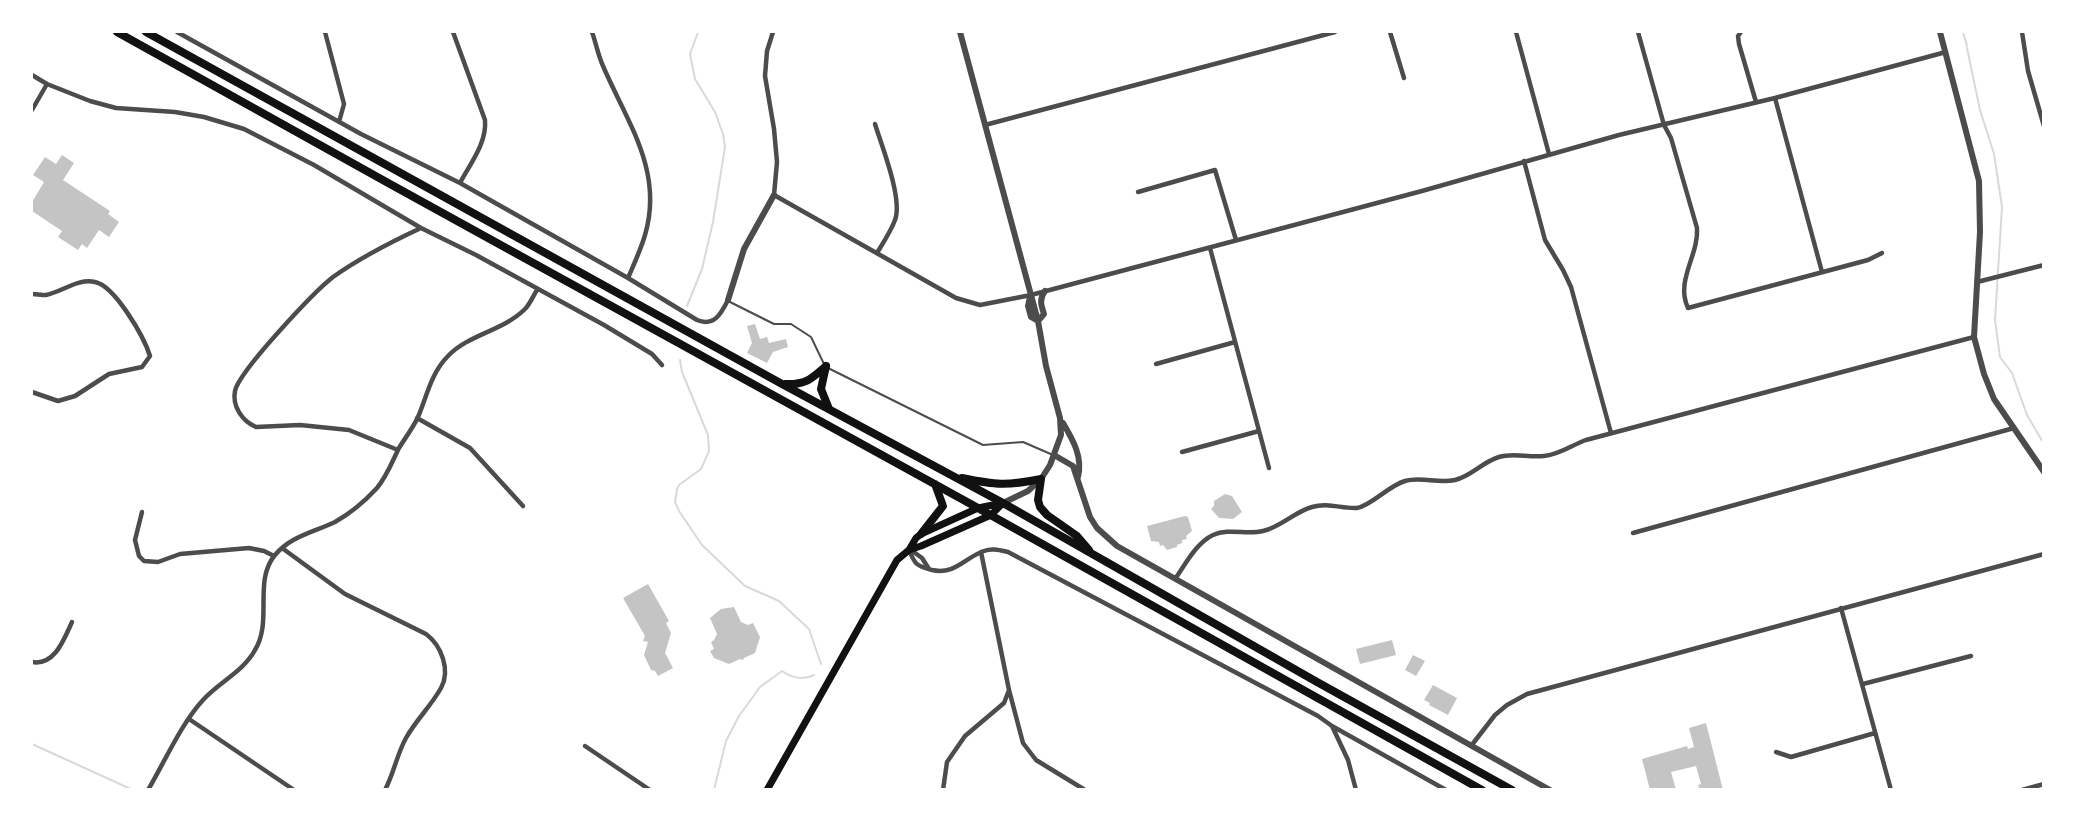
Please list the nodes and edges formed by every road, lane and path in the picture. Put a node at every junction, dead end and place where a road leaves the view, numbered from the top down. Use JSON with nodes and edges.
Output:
{"nodes":[{"id":1,"x":117,"y":32,"type":"edge"},
{"id":2,"x":146,"y":32,"type":"edge"},
{"id":3,"x":177,"y":32,"type":"edge"},
{"id":4,"x":325,"y":32,"type":"edge"},
{"id":5,"x":453,"y":32,"type":"edge"},
{"id":6,"x":592,"y":32,"type":"edge"},
{"id":7,"x":773,"y":32,"type":"edge"},
{"id":8,"x":960,"y":32,"type":"edge"},
{"id":9,"x":1335,"y":32,"type":"edge"},
{"id":10,"x":1390,"y":32,"type":"edge"},
{"id":11,"x":1516,"y":32,"type":"edge"},
{"id":12,"x":1638,"y":32,"type":"edge"},
{"id":13,"x":1741,"y":32,"type":"edge"},
{"id":14,"x":1940,"y":32,"type":"edge"},
{"id":15,"x":2022,"y":32,"type":"edge"},
{"id":16,"x":1946,"y":52,"type":"junction"},
{"id":17,"x":32,"y":75,"type":"edge"},
{"id":18,"x":1404,"y":78,"type":"dead end"},
{"id":19,"x":47,"y":84,"type":"junction"},
{"id":20,"x":1774,"y":98,"type":"junction"},
{"id":21,"x":1756,"y":102,"type":"junction"},
{"id":22,"x":2042,"y":108,"type":"edge"},
{"id":23,"x":32,"y":110,"type":"edge"},
{"id":24,"x":339,"y":122,"type":"junction"},
{"id":25,"x":875,"y":124,"type":"dead end"},
{"id":26,"x":985,"y":125,"type":"junction"},
{"id":27,"x":1664,"y":125,"type":"junction"},
{"id":28,"x":2043,"y":126,"type":"edge"},
{"id":29,"x":1549,"y":154,"type":"junction"},
{"id":30,"x":1524,"y":161,"type":"junction"},
{"id":31,"x":460,"y":183,"type":"junction"},
{"id":32,"x":1138,"y":192,"type":"dead end"},
{"id":33,"x":774,"y":195,"type":"junction"},
{"id":34,"x":421,"y":228,"type":"junction"},
{"id":35,"x":1236,"y":240,"type":"junction"},
{"id":36,"x":1210,"y":248,"type":"junction"},
{"id":37,"x":877,"y":253,"type":"junction"},
{"id":38,"x":1882,"y":254,"type":"dead end"},
{"id":39,"x":2043,"y":265,"type":"edge"},
{"id":40,"x":1822,"y":272,"type":"junction"},
{"id":41,"x":628,"y":278,"type":"junction"},
{"id":42,"x":1977,"y":282,"type":"junction"},
{"id":43,"x":537,"y":290,"type":"junction"},
{"id":44,"x":1045,"y":291,"type":"junction"},
{"id":45,"x":32,"y":294,"type":"edge"},
{"id":46,"x":1031,"y":295,"type":"junction"},
{"id":47,"x":728,"y":300,"type":"junction"},
{"id":48,"x":1038,"y":321,"type":"junction"},
{"id":49,"x":1974,"y":337,"type":"junction"},
{"id":50,"x":1235,"y":342,"type":"junction"},
{"id":51,"x":1156,"y":364,"type":"dead end"},
{"id":52,"x":662,"y":365,"type":"dead end"},
{"id":53,"x":826,"y":366,"type":"junction"},
{"id":54,"x":782,"y":384,"type":"junction"},
{"id":55,"x":32,"y":392,"type":"edge"},
{"id":56,"x":830,"y":411,"type":"junction"},
{"id":57,"x":417,"y":418,"type":"junction"},
{"id":58,"x":1060,"y":418,"type":"junction"},
{"id":59,"x":2014,"y":428,"type":"junction"},
{"id":60,"x":1259,"y":431,"type":"junction"},
{"id":61,"x":1611,"y":433,"type":"junction"},
{"id":62,"x":398,"y":450,"type":"junction"},
{"id":63,"x":1182,"y":452,"type":"dead end"},
{"id":64,"x":1054,"y":455,"type":"junction"},
{"id":65,"x":1269,"y":468,"type":"dead end"},
{"id":66,"x":2043,"y":472,"type":"edge"},
{"id":67,"x":953,"y":476,"type":"junction"},
{"id":68,"x":1078,"y":478,"type":"junction"},
{"id":69,"x":1041,"y":479,"type":"junction"},
{"id":70,"x":935,"y":484,"type":"junction"},
{"id":71,"x":1003,"y":503,"type":"junction"},
{"id":72,"x":523,"y":506,"type":"dead end"},
{"id":73,"x":978,"y":508,"type":"junction"},
{"id":74,"x":142,"y":512,"type":"dead end"},
{"id":75,"x":991,"y":515,"type":"junction"},
{"id":76,"x":1634,"y":533,"type":"dead end"},
{"id":77,"x":921,"y":534,"type":"junction"},
{"id":78,"x":282,"y":548,"type":"junction"},
{"id":79,"x":909,"y":550,"type":"junction"},
{"id":80,"x":981,"y":552,"type":"junction"},
{"id":81,"x":2043,"y":554,"type":"edge"},
{"id":82,"x":1094,"y":555,"type":"junction"},
{"id":83,"x":274,"y":556,"type":"junction"},
{"id":84,"x":1175,"y":579,"type":"junction"},
{"id":85,"x":1841,"y":608,"type":"junction"},
{"id":86,"x":72,"y":622,"type":"dead end"},
{"id":87,"x":1971,"y":656,"type":"dead end"},
{"id":88,"x":32,"y":662,"type":"edge"},
{"id":89,"x":1863,"y":684,"type":"junction"},
{"id":90,"x":1008,"y":690,"type":"junction"},
{"id":91,"x":189,"y":719,"type":"junction"},
{"id":92,"x":1332,"y":726,"type":"junction"},
{"id":93,"x":1875,"y":734,"type":"junction"},
{"id":94,"x":585,"y":746,"type":"dead end"},
{"id":95,"x":1471,"y":746,"type":"junction"},
{"id":96,"x":1776,"y":752,"type":"dead end"},
{"id":97,"x":2043,"y":784,"type":"edge"},
{"id":98,"x":148,"y":789,"type":"edge"},
{"id":99,"x":294,"y":789,"type":"edge"},
{"id":100,"x":385,"y":789,"type":"edge"},
{"id":101,"x":650,"y":789,"type":"edge"},
{"id":102,"x":767,"y":789,"type":"edge"},
{"id":103,"x":943,"y":789,"type":"edge"},
{"id":104,"x":1085,"y":789,"type":"edge"},
{"id":105,"x":1356,"y":789,"type":"edge"},
{"id":106,"x":1446,"y":789,"type":"edge"},
{"id":107,"x":1482,"y":789,"type":"edge"},
{"id":108,"x":1512,"y":789,"type":"edge"},
{"id":109,"x":1550,"y":789,"type":"edge"},
{"id":110,"x":1891,"y":789,"type":"edge"},
{"id":111,"x":2022,"y":789,"type":"edge"}],
"edges":[{"from":1,"to":70,"type":"highway"},
{"from":2,"to":54,"type":"highway"},
{"from":3,"to":24,"type":"street"},
{"from":4,"to":24,"type":"street"},
{"from":5,"to":31,"type":"street"},
{"from":6,"to":41,"type":"street"},
{"from":7,"to":33,"type":"street"},
{"from":8,"to":26,"type":"street"},
{"from":9,"to":26,"type":"street"},
{"from":10,"to":18,"type":"street"},
{"from":11,"to":29,"type":"street"},
{"from":12,"to":27,"type":"street"},
{"from":13,"to":21,"type":"street"},
{"from":14,"to":16,"type":"street"},
{"from":15,"to":22,"type":"street"},
{"from":16,"to":20,"type":"street"},
{"from":16,"to":42,"type":"street"},
{"from":17,"to":19,"type":"street"},
{"from":19,"to":23,"type":"street"},
{"from":19,"to":34,"type":"street"},
{"from":20,"to":21,"type":"street"},
{"from":20,"to":40,"type":"street"},
{"from":21,"to":27,"type":"street"},
{"from":22,"to":28,"type":"street"},
{"from":24,"to":31,"type":"street"},
{"from":25,"to":37,"type":"street"},
{"from":26,"to":46,"type":"street"},
{"from":27,"to":29,"type":"street"},
{"from":27,"to":40,"type":"street"},
{"from":29,"to":30,"type":"street"},
{"from":30,"to":35,"type":"street"},
{"from":30,"to":61,"type":"street"},
{"from":31,"to":41,"type":"street"},
{"from":32,"to":35,"type":"street"},
{"from":33,"to":37,"type":"street"},
{"from":33,"to":47,"type":"street"},
{"from":34,"to":43,"type":"street"},
{"from":34,"to":62,"type":"street"},
{"from":35,"to":36,"type":"street"},
{"from":36,"to":44,"type":"street"},
{"from":36,"to":50,"type":"street"},
{"from":37,"to":46,"type":"street"},
{"from":38,"to":40,"type":"street"},
{"from":39,"to":42,"type":"street"},
{"from":41,"to":47,"type":"street"},
{"from":42,"to":49,"type":"street"},
{"from":43,"to":52,"type":"street"},
{"from":43,"to":57,"type":"street"},
{"from":44,"to":46,"type":"street"},
{"from":44,"to":48,"type":"street"},
{"from":45,"to":55,"type":"street"},
{"from":46,"to":48,"type":"street"},
{"from":47,"to":53,"type":"lane"},
{"from":48,"to":58,"type":"street"},
{"from":49,"to":59,"type":"street"},
{"from":49,"to":61,"type":"street"},
{"from":50,"to":51,"type":"street"},
{"from":50,"to":60,"type":"street"},
{"from":53,"to":54,"type":"highway"},
{"from":53,"to":56,"type":"highway"},
{"from":53,"to":64,"type":"lane"},
{"from":54,"to":56,"type":"highway"},
{"from":56,"to":67,"type":"highway"},
{"from":57,"to":62,"type":"street"},
{"from":57,"to":72,"type":"street"},
{"from":58,"to":64,"type":"street"},
{"from":58,"to":68,"type":"street"},
{"from":59,"to":66,"type":"street"},
{"from":59,"to":76,"type":"street"},
{"from":60,"to":63,"type":"street"},
{"from":60,"to":65,"type":"street"},
{"from":61,"to":84,"type":"street"},
{"from":62,"to":78,"type":"street"},
{"from":64,"to":68,"type":"street"},
{"from":64,"to":69,"type":"street"},
{"from":67,"to":69,"type":"highway"},
{"from":67,"to":71,"type":"highway"},
{"from":68,"to":84,"type":"street"},
{"from":69,"to":71,"type":"street"},
{"from":69,"to":82,"type":"highway"},
{"from":70,"to":73,"type":"highway"},
{"from":70,"to":77,"type":"highway"},
{"from":71,"to":73,"type":"main road"},
{"from":71,"to":75,"type":"main road"},
{"from":71,"to":82,"type":"highway"},
{"from":73,"to":75,"type":"highway"},
{"from":73,"to":77,"type":"main road"},
{"from":74,"to":83,"type":"street"},
{"from":75,"to":79,"type":"main road"},
{"from":75,"to":107,"type":"highway"},
{"from":77,"to":79,"type":"main road"},
{"from":78,"to":83,"type":"street"},
{"from":78,"to":100,"type":"street"},
{"from":79,"to":80,"type":"street"},
{"from":79,"to":102,"type":"main road"},
{"from":80,"to":90,"type":"street"},
{"from":80,"to":92,"type":"street"},
{"from":81,"to":85,"type":"street"},
{"from":82,"to":108,"type":"highway"},
{"from":83,"to":91,"type":"street"},
{"from":84,"to":95,"type":"street"},
{"from":85,"to":89,"type":"street"},
{"from":85,"to":95,"type":"street"},
{"from":86,"to":88,"type":"street"},
{"from":87,"to":89,"type":"street"},
{"from":89,"to":93,"type":"street"},
{"from":90,"to":103,"type":"street"},
{"from":90,"to":104,"type":"street"},
{"from":91,"to":98,"type":"street"},
{"from":91,"to":99,"type":"street"},
{"from":92,"to":105,"type":"street"},
{"from":92,"to":106,"type":"street"},
{"from":93,"to":96,"type":"street"},
{"from":93,"to":110,"type":"street"},
{"from":94,"to":101,"type":"street"},
{"from":95,"to":109,"type":"street"},
{"from":97,"to":111,"type":"street"}]}
